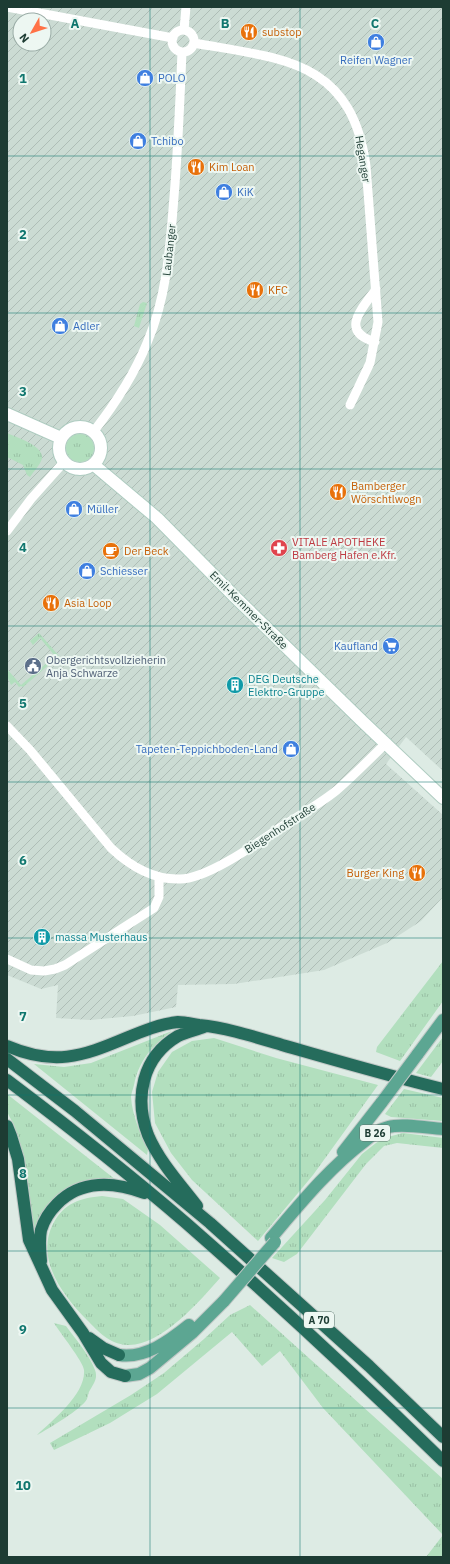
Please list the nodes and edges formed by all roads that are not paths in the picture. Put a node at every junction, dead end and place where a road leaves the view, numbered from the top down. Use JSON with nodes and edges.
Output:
{"nodes":[{"id":1,"x":7,"y":7,"type":"edge"},
{"id":2,"x":186,"y":7,"type":"edge"},
{"id":3,"x":184,"y":30,"type":"junction"},
{"id":4,"x":173,"y":38,"type":"junction"},
{"id":5,"x":194,"y":43,"type":"junction"},
{"id":6,"x":182,"y":52,"type":"junction"},
{"id":7,"x":376,"y":289,"type":"junction"},
{"id":8,"x":375,"y":342,"type":"junction"},
{"id":9,"x":350,"y":405,"type":"dead end"},
{"id":10,"x":7,"y":414,"type":"edge"},
{"id":11,"x":94,"y":431,"type":"junction"},
{"id":12,"x":61,"y":438,"type":"junction"},
{"id":13,"x":64,"y":462,"type":"junction"},
{"id":14,"x":94,"y":465,"type":"junction"},
{"id":15,"x":7,"y":531,"type":"edge"},
{"id":16,"x":7,"y":726,"type":"edge"},
{"id":17,"x":385,"y":744,"type":"junction"},
{"id":18,"x":443,"y":798,"type":"edge"},
{"id":19,"x":159,"y":877,"type":"junction"},
{"id":20,"x":7,"y":959,"type":"edge"},
{"id":21,"x":443,"y":1020,"type":"edge"},
{"id":22,"x":210,"y":1026,"type":"junction"},
{"id":23,"x":7,"y":1046,"type":"edge"},
{"id":24,"x":7,"y":1059,"type":"edge"},
{"id":25,"x":7,"y":1080,"type":"edge"},
{"id":26,"x":443,"y":1089,"type":"edge"},
{"id":27,"x":7,"y":1126,"type":"edge"},
{"id":28,"x":443,"y":1129,"type":"edge"},
{"id":29,"x":322,"y":1178,"type":"junction"},
{"id":30,"x":156,"y":1198,"type":"junction"},
{"id":31,"x":210,"y":1223,"type":"junction"},
{"id":32,"x":41,"y":1266,"type":"junction"},
{"id":33,"x":222,"y":1298,"type":"junction"},
{"id":34,"x":83,"y":1333,"type":"junction"},
{"id":35,"x":119,"y":1355,"type":"joint"},
{"id":36,"x":125,"y":1376,"type":"joint"},
{"id":37,"x":443,"y":1437,"type":"edge"},
{"id":38,"x":443,"y":1461,"type":"edge"}],
"edges":[{"from":1,"to":4,"type":"street"},
{"from":2,"to":3,"type":"street"},
{"from":3,"to":4,"type":"street"},
{"from":3,"to":5,"type":"street"},
{"from":4,"to":6,"type":"street"},
{"from":5,"to":6,"type":"street"},
{"from":5,"to":7,"type":"street","name":"Heganger"},
{"from":6,"to":11,"type":"street","name":"Laubanger"},
{"from":7,"to":8,"type":"street","name":"Heganger"},
{"from":7,"to":8,"type":"street"},
{"from":8,"to":9,"type":"street","name":"Heganger"},
{"from":10,"to":12,"type":"street"},
{"from":11,"to":12,"type":"street"},
{"from":11,"to":14,"type":"street"},
{"from":12,"to":13,"type":"street"},
{"from":13,"to":14,"type":"street"},
{"from":13,"to":15,"type":"street"},
{"from":14,"to":17,"type":"street","name":"Emil-Kemmer-Straße"},
{"from":16,"to":19,"type":"street","name":"Biegenhofstraße"},
{"from":17,"to":18,"type":"street","name":"Emil-Kemmer-Straße"},
{"from":17,"to":19,"type":"street","name":"Biegenhofstraße"},
{"from":19,"to":20,"type":"street"},
{"from":21,"to":29,"type":"main road","number":"B 26","bridge":true},
{"from":22,"to":23,"type":"highway"},
{"from":22,"to":26,"type":"highway"},
{"from":22,"to":31,"type":"highway"},
{"from":24,"to":31,"type":"highway","number":"A 70"},
{"from":25,"to":30,"type":"highway","number":"A 70"},
{"from":27,"to":32,"type":"highway"},
{"from":28,"to":29,"type":"main road","number":"B 26"},
{"from":29,"to":33,"type":"main road","number":"B 26"},
{"from":30,"to":32,"type":"highway"},
{"from":30,"to":38,"type":"highway","number":"A 70"},
{"from":31,"to":37,"type":"highway","number":"A 70"},
{"from":32,"to":34,"type":"highway"},
{"from":33,"to":35,"type":"main road","number":"B 26"},
{"from":33,"to":36,"type":"main road","number":"B 26"},
{"from":34,"to":35,"type":"highway"},
{"from":34,"to":36,"type":"highway"}]}
